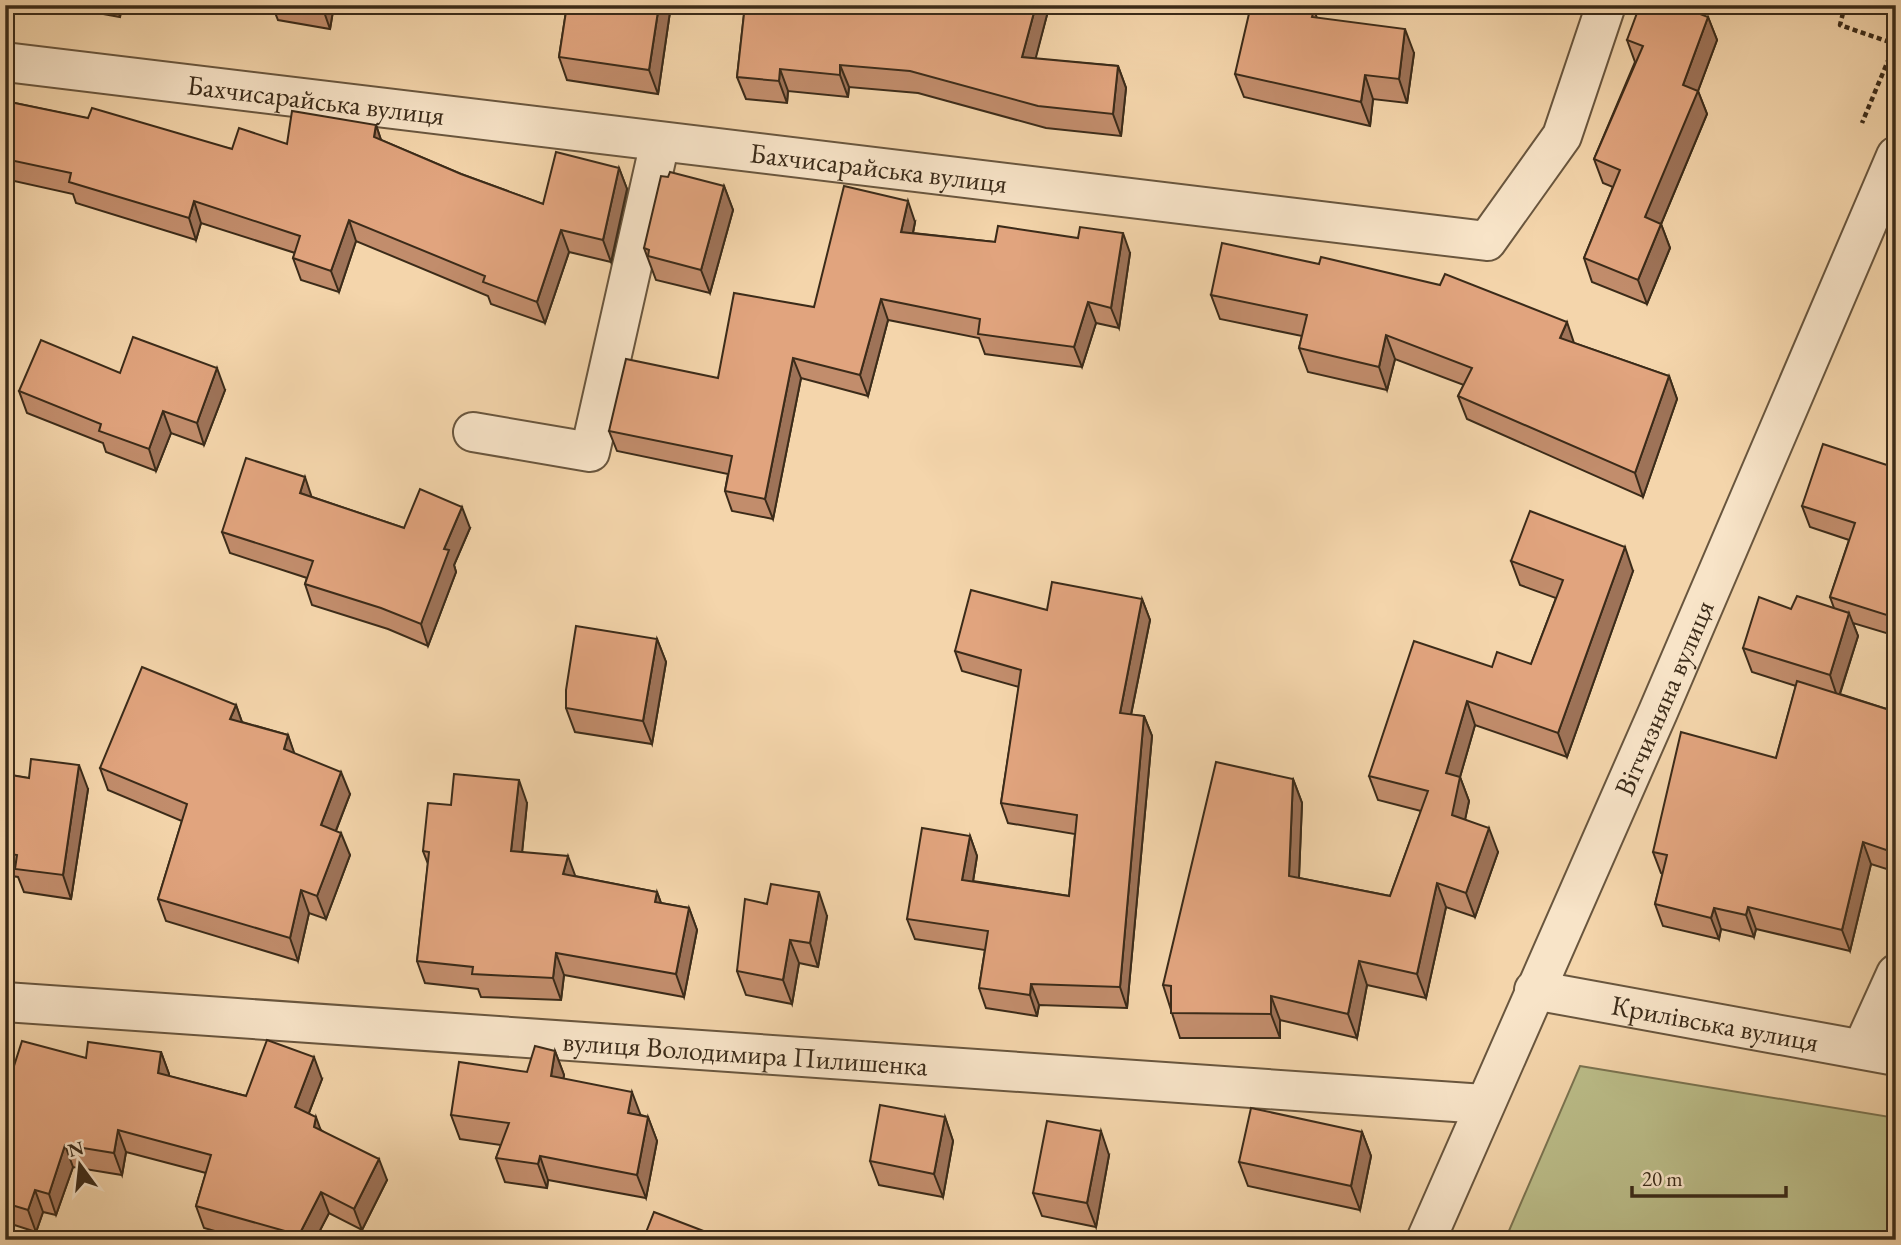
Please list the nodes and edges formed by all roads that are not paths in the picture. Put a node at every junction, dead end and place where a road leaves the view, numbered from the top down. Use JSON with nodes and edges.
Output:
{"nodes":[{"id":1,"x":1606,"y":5,"type":"edge"},
{"id":2,"x":5,"y":62,"type":"edge"},
{"id":3,"x":660,"y":142,"type":"junction"},
{"id":4,"x":1896,"y":156,"type":"edge"},
{"id":5,"x":473,"y":432,"type":"dead end"},
{"id":6,"x":1896,"y":974,"type":"edge"},
{"id":7,"x":1534,"y":990,"type":"junction"},
{"id":8,"x":5,"y":1002,"type":"edge"},
{"id":9,"x":1879,"y":1052,"type":"edge"},
{"id":10,"x":1484,"y":1104,"type":"junction"},
{"id":11,"x":1426,"y":1240,"type":"edge"}],
"edges":[{"from":1,"to":3,"type":"street","name":"Бахчисарайська вулиця"},
{"from":2,"to":3,"type":"street","name":"Бахчисарайська вулиця"},
{"from":3,"to":5,"type":"street"},
{"from":4,"to":7,"type":"street","name":"Вітчизняна вулиця"},
{"from":6,"to":9,"type":"street"},
{"from":7,"to":9,"type":"street","name":"Крилівська вулиця"},
{"from":7,"to":10,"type":"street","name":"Вітчизняна вулиця"},
{"from":8,"to":10,"type":"street","name":"вулиця Володимира Пилишенка"},
{"from":10,"to":11,"type":"street","name":"Вітчизняна вулиця"}]}
